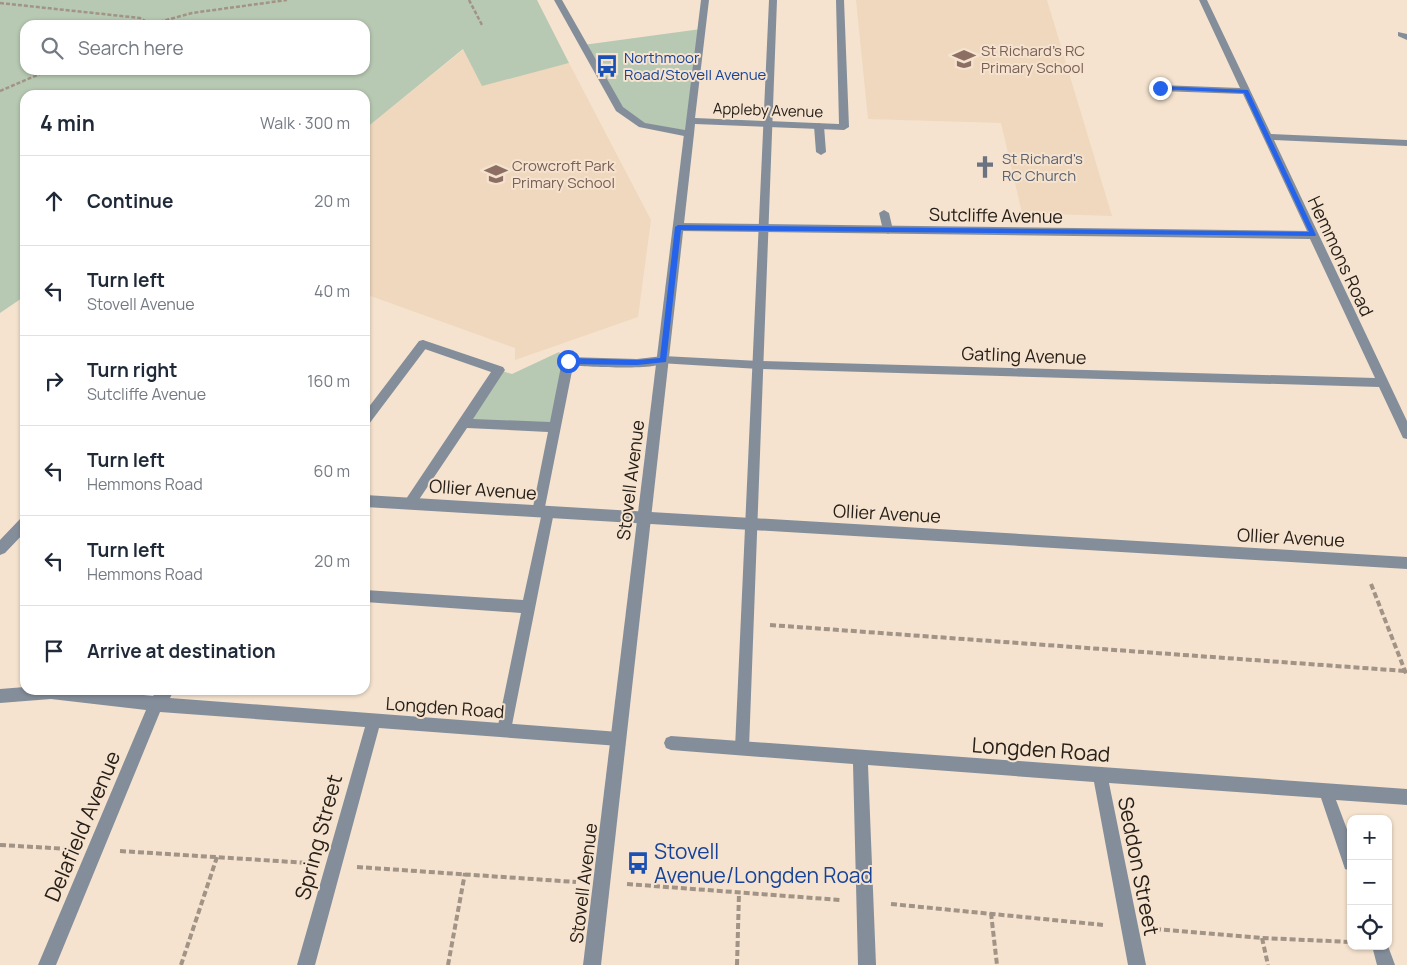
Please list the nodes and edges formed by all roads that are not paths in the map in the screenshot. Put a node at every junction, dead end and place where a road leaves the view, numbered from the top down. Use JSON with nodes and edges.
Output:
{"nodes":[{"id":1,"x":558,"y":0,"type":"edge"},
{"id":2,"x":705,"y":0,"type":"edge"},
{"id":3,"x":773,"y":0,"type":"edge"},
{"id":4,"x":840,"y":0,"type":"edge"},
{"id":5,"x":1203,"y":0,"type":"edge"},
{"id":6,"x":1160,"y":88,"type":"dead end"},
{"id":7,"x":1246,"y":91,"type":"junction"},
{"id":8,"x":768,"y":124,"type":"junction"},
{"id":9,"x":819,"y":126,"type":"junction"},
{"id":10,"x":690,"y":128,"type":"junction"},
{"id":11,"x":1267,"y":137,"type":"junction"},
{"id":12,"x":1407,"y":143,"type":"edge"},
{"id":13,"x":821,"y":152,"type":"dead end"},
{"id":14,"x":884,"y":212,"type":"dead end"},
{"id":15,"x":678,"y":227,"type":"junction"},
{"id":16,"x":764,"y":228,"type":"junction"},
{"id":17,"x":888,"y":230,"type":"junction"},
{"id":18,"x":1313,"y":235,"type":"junction"},
{"id":19,"x":663,"y":360,"type":"junction"},
{"id":20,"x":759,"y":365,"type":"junction"},
{"id":21,"x":1383,"y":383,"type":"junction"},
{"id":22,"x":370,"y":414,"type":"edge"},
{"id":23,"x":463,"y":423,"type":"junction"},
{"id":24,"x":555,"y":428,"type":"junction"},
{"id":25,"x":1407,"y":434,"type":"edge"},
{"id":26,"x":370,"y":501,"type":"edge"},
{"id":27,"x":410,"y":504,"type":"junction"},
{"id":28,"x":543,"y":512,"type":"junction"},
{"id":29,"x":644,"y":518,"type":"junction"},
{"id":30,"x":752,"y":524,"type":"junction"},
{"id":31,"x":20,"y":528,"type":"edge"},
{"id":32,"x":0,"y":549,"type":"edge"},
{"id":33,"x":1407,"y":563,"type":"edge"},
{"id":34,"x":370,"y":596,"type":"edge"},
{"id":35,"x":529,"y":606,"type":"junction"},
{"id":36,"x":20,"y":693,"type":"edge"},
{"id":37,"x":77,"y":695,"type":"edge"},
{"id":38,"x":163,"y":695,"type":"edge"},
{"id":39,"x":0,"y":696,"type":"edge"},
{"id":40,"x":156,"y":704,"type":"junction"},
{"id":41,"x":374,"y":721,"type":"junction"},
{"id":42,"x":504,"y":730,"type":"junction"},
{"id":43,"x":619,"y":739,"type":"junction"},
{"id":44,"x":671,"y":743,"type":"dead end"},
{"id":45,"x":742,"y":748,"type":"junction"},
{"id":46,"x":860,"y":757,"type":"junction"},
{"id":47,"x":1100,"y":774,"type":"junction"},
{"id":48,"x":1326,"y":792,"type":"junction"},
{"id":49,"x":1407,"y":797,"type":"edge"},
{"id":50,"x":1350,"y":860,"type":"edge"},
{"id":51,"x":1381,"y":950,"type":"edge"},
{"id":52,"x":47,"y":965,"type":"edge"},
{"id":53,"x":306,"y":965,"type":"edge"},
{"id":54,"x":592,"y":965,"type":"edge"},
{"id":55,"x":867,"y":965,"type":"edge"},
{"id":56,"x":1137,"y":965,"type":"edge"},
{"id":57,"x":1386,"y":965,"type":"edge"}],
"edges":[{"from":1,"to":10,"type":"street","name":"Appleby Avenue"},
{"from":2,"to":10,"type":"street","name":"Stovell Avenue"},
{"from":3,"to":8,"type":"street"},
{"from":4,"to":9,"type":"street","name":"Appleby Avenue"},
{"from":5,"to":7,"type":"street","name":"Hemmons Road"},
{"from":6,"to":7,"type":"street"},
{"from":7,"to":11,"type":"street","name":"Hemmons Road"},
{"from":8,"to":9,"type":"street","name":"Appleby Avenue"},
{"from":8,"to":10,"type":"street","name":"Appleby Avenue"},
{"from":8,"to":16,"type":"street"},
{"from":9,"to":13,"type":"street"},
{"from":10,"to":15,"type":"street","name":"Stovell Avenue"},
{"from":11,"to":12,"type":"street"},
{"from":11,"to":18,"type":"street","name":"Hemmons Road"},
{"from":14,"to":17,"type":"street"},
{"from":15,"to":16,"type":"street","name":"Sutcliffe Avenue"},
{"from":15,"to":19,"type":"street","name":"Stovell Avenue"},
{"from":16,"to":17,"type":"street","name":"Sutcliffe Avenue"},
{"from":16,"to":20,"type":"street"},
{"from":17,"to":18,"type":"street","name":"Sutcliffe Avenue"},
{"from":18,"to":21,"type":"street","name":"Hemmons Road"},
{"from":19,"to":20,"type":"street","name":"Gatling Avenue"},
{"from":19,"to":24,"type":"street","name":"Gatling Avenue"},
{"from":19,"to":29,"type":"street","name":"Stovell Avenue"},
{"from":20,"to":21,"type":"street","name":"Gatling Avenue"},
{"from":20,"to":30,"type":"street"},
{"from":21,"to":25,"type":"street","name":"Hemmons Road"},
{"from":22,"to":23,"type":"street"},
{"from":23,"to":24,"type":"street"},
{"from":23,"to":27,"type":"street"},
{"from":24,"to":28,"type":"street"},
{"from":26,"to":27,"type":"street","name":"Ollier Avenue"},
{"from":27,"to":28,"type":"street","name":"Ollier Avenue"},
{"from":28,"to":29,"type":"street","name":"Ollier Avenue"},
{"from":28,"to":35,"type":"street"},
{"from":29,"to":30,"type":"street","name":"Ollier Avenue"},
{"from":29,"to":43,"type":"street","name":"Stovell Avenue"},
{"from":30,"to":33,"type":"street","name":"Ollier Avenue"},
{"from":30,"to":45,"type":"street"},
{"from":31,"to":32,"type":"street"},
{"from":34,"to":35,"type":"street"},
{"from":35,"to":42,"type":"street"},
{"from":36,"to":39,"type":"street","name":"Longden Road"},
{"from":37,"to":40,"type":"street","name":"Longden Road"},
{"from":38,"to":40,"type":"street","name":"Delafield Avenue"},
{"from":40,"to":41,"type":"street","name":"Longden Road"},
{"from":40,"to":52,"type":"street","name":"Delafield Avenue"},
{"from":41,"to":42,"type":"street","name":"Longden Road"},
{"from":41,"to":53,"type":"street","name":"Spring Street"},
{"from":42,"to":43,"type":"street","name":"Longden Road"},
{"from":43,"to":54,"type":"street","name":"Stovell Avenue"},
{"from":44,"to":45,"type":"street","name":"Longden Road"},
{"from":45,"to":46,"type":"street","name":"Longden Road"},
{"from":46,"to":47,"type":"street","name":"Longden Road"},
{"from":46,"to":55,"type":"street"},
{"from":47,"to":48,"type":"street","name":"Longden Road"},
{"from":47,"to":56,"type":"street","name":"Seddon Street"},
{"from":48,"to":49,"type":"street","name":"Longden Road"},
{"from":48,"to":50,"type":"street"},
{"from":51,"to":57,"type":"street"}]}
